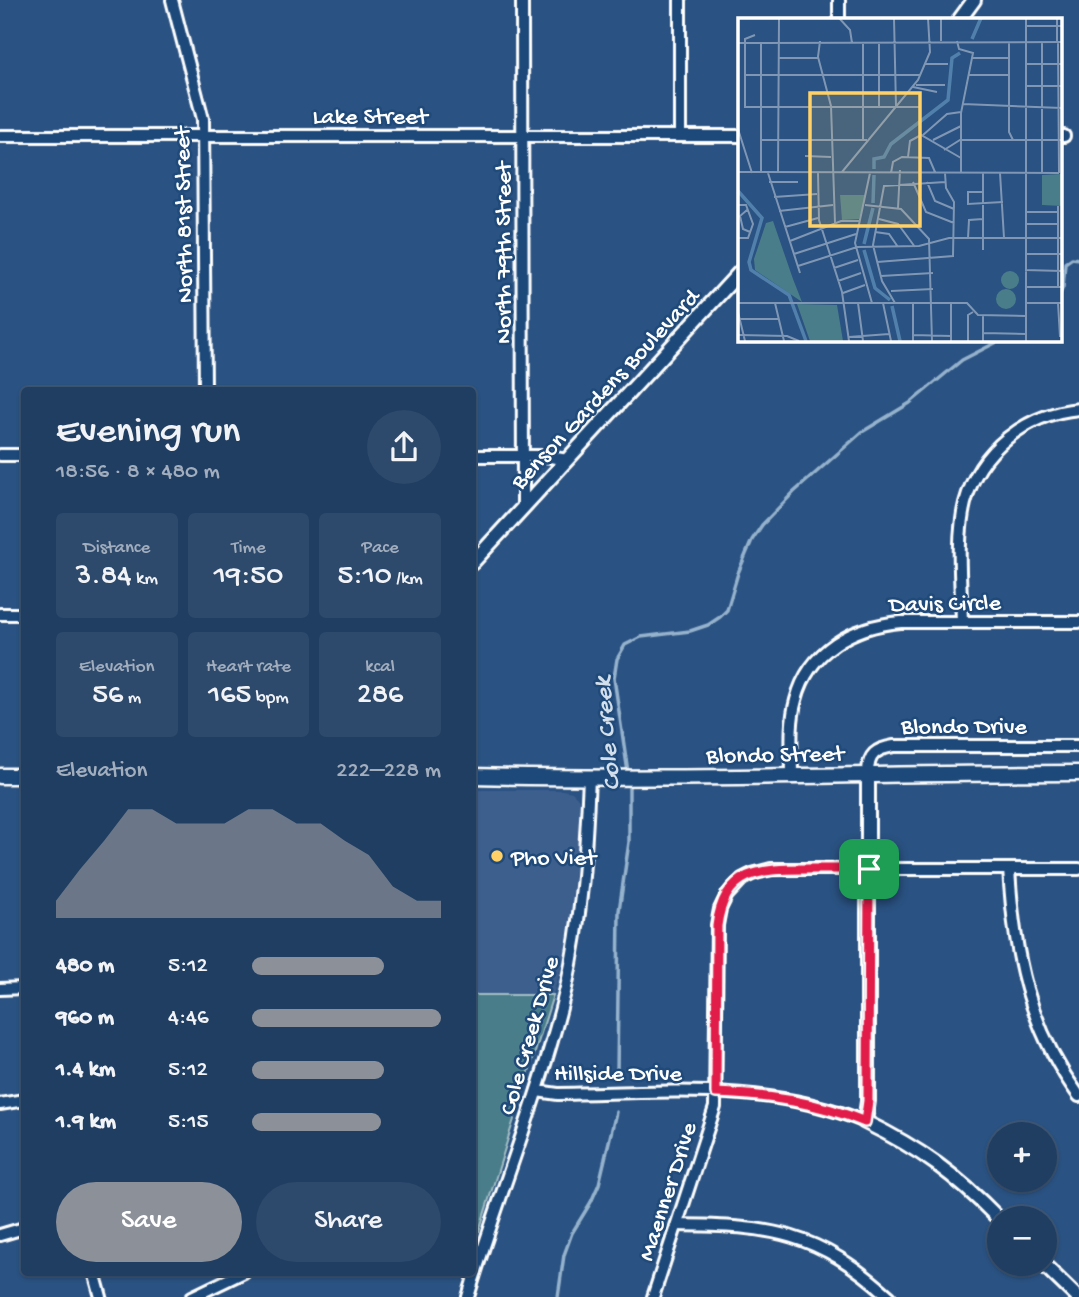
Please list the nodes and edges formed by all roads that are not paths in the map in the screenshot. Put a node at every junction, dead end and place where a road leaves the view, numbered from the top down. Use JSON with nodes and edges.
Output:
{"nodes":[{"id":1,"x":172,"y":0,"type":"edge"},
{"id":2,"x":522,"y":0,"type":"edge"},
{"id":3,"x":680,"y":0,"type":"edge"},
{"id":4,"x":839,"y":0,"type":"edge"},
{"id":5,"x":974,"y":0,"type":"edge"},
{"id":6,"x":839,"y":18,"type":"edge"},
{"id":7,"x":961,"y":18,"type":"edge"},
{"id":8,"x":0,"y":136,"type":"edge"},
{"id":9,"x":204,"y":136,"type":"junction"},
{"id":10,"x":522,"y":136,"type":"junction"},
{"id":11,"x":680,"y":136,"type":"junction"},
{"id":12,"x":738,"y":136,"type":"edge"},
{"id":13,"x":738,"y":274,"type":"edge"},
{"id":14,"x":205,"y":387,"type":"edge"},
{"id":15,"x":1079,"y":408,"type":"edge"},
{"id":16,"x":0,"y":455,"type":"edge"},
{"id":17,"x":21,"y":455,"type":"edge"},
{"id":18,"x":476,"y":456,"type":"edge"},
{"id":19,"x":523,"y":456,"type":"junction"},
{"id":20,"x":567,"y":460,"type":"junction"},
{"id":21,"x":523,"y":506,"type":"junction"},
{"id":22,"x":476,"y":559,"type":"edge"},
{"id":23,"x":0,"y":614,"type":"edge"},
{"id":24,"x":21,"y":614,"type":"edge"},
{"id":25,"x":962,"y":622,"type":"junction"},
{"id":26,"x":1079,"y":622,"type":"edge"},
{"id":27,"x":1079,"y":746,"type":"edge"},
{"id":28,"x":1079,"y":773,"type":"edge"},
{"id":29,"x":868,"y":774,"type":"junction"},
{"id":30,"x":0,"y":776,"type":"edge"},
{"id":31,"x":21,"y":776,"type":"edge"},
{"id":32,"x":476,"y":776,"type":"edge"},
{"id":33,"x":792,"y":776,"type":"junction"},
{"id":34,"x":589,"y":777,"type":"junction"},
{"id":35,"x":869,"y":869,"type":"junction"},
{"id":36,"x":1009,"y":869,"type":"junction"},
{"id":37,"x":1079,"y":869,"type":"edge"},
{"id":38,"x":21,"y":988,"type":"edge"},
{"id":39,"x":0,"y":989,"type":"edge"},
{"id":40,"x":537,"y":1091,"type":"junction"},
{"id":41,"x":716,"y":1093,"type":"junction"},
{"id":42,"x":1079,"y":1096,"type":"edge"},
{"id":43,"x":21,"y":1100,"type":"edge"},
{"id":44,"x":0,"y":1104,"type":"edge"},
{"id":45,"x":865,"y":1122,"type":"junction"},
{"id":46,"x":987,"y":1207,"type":"edge"},
{"id":47,"x":677,"y":1225,"type":"junction"},
{"id":48,"x":21,"y":1229,"type":"edge"},
{"id":49,"x":0,"y":1235,"type":"edge"},
{"id":50,"x":476,"y":1241,"type":"edge"},
{"id":51,"x":485,"y":1242,"type":"junction"},
{"id":52,"x":476,"y":1271,"type":"edge"},
{"id":53,"x":95,"y":1276,"type":"edge"},
{"id":54,"x":236,"y":1276,"type":"edge"},
{"id":55,"x":474,"y":1276,"type":"edge"},
{"id":56,"x":1055,"y":1276,"type":"edge"},
{"id":57,"x":101,"y":1297,"type":"edge"},
{"id":58,"x":192,"y":1297,"type":"edge"},
{"id":59,"x":468,"y":1297,"type":"edge"},
{"id":60,"x":653,"y":1297,"type":"edge"},
{"id":61,"x":890,"y":1297,"type":"edge"},
{"id":62,"x":1076,"y":1297,"type":"edge"}],
"edges":[{"from":1,"to":9,"type":"street","name":"North 81st Street"},
{"from":2,"to":10,"type":"street","name":"North 79th Street"},
{"from":3,"to":11,"type":"street"},
{"from":4,"to":6,"type":"street"},
{"from":5,"to":7,"type":"street"},
{"from":8,"to":9,"type":"street","name":"Lake Street"},
{"from":9,"to":10,"type":"street","name":"Lake Street"},
{"from":9,"to":14,"type":"street","name":"North 81st Street"},
{"from":10,"to":11,"type":"street","name":"Lake Street"},
{"from":10,"to":19,"type":"street","name":"North 79th Street"},
{"from":11,"to":12,"type":"street","name":"Lake Street"},
{"from":13,"to":20,"type":"street","name":"Benson Gardens Boulevard"},
{"from":15,"to":25,"type":"street"},
{"from":16,"to":17,"type":"street"},
{"from":18,"to":19,"type":"street"},
{"from":19,"to":20,"type":"street"},
{"from":19,"to":21,"type":"street","name":"North 79th Street"},
{"from":20,"to":21,"type":"street","name":"Benson Gardens Boulevard"},
{"from":21,"to":22,"type":"street","name":"Benson Gardens Boulevard"},
{"from":23,"to":24,"type":"street"},
{"from":25,"to":26,"type":"street","name":"Davis Circle"},
{"from":25,"to":33,"type":"street","name":"Davis Circle"},
{"from":27,"to":29,"type":"street","name":"Blondo Drive"},
{"from":28,"to":29,"type":"main road","name":"Blondo Street"},
{"from":29,"to":33,"type":"main road","name":"Blondo Street"},
{"from":29,"to":35,"type":"street"},
{"from":30,"to":31,"type":"main road"},
{"from":32,"to":34,"type":"main road","name":"Blondo Street"},
{"from":33,"to":34,"type":"main road","name":"Blondo Street"},
{"from":34,"to":40,"type":"street","name":"Cole Creek Drive"},
{"from":35,"to":36,"type":"street","name":"Maenner Drive"},
{"from":35,"to":41,"type":"street","name":"Maenner Drive"},
{"from":35,"to":45,"type":"street"},
{"from":36,"to":37,"type":"street","name":"Maenner Drive"},
{"from":36,"to":42,"type":"street"},
{"from":38,"to":39,"type":"street"},
{"from":40,"to":41,"type":"street","name":"Hillside Drive"},
{"from":40,"to":51,"type":"street","name":"Cole Creek Drive"},
{"from":41,"to":45,"type":"street","name":"Hillside Drive"},
{"from":41,"to":47,"type":"street","name":"Maenner Drive"},
{"from":43,"to":44,"type":"street"},
{"from":45,"to":46,"type":"street","name":"Hillside Drive"},
{"from":47,"to":60,"type":"street","name":"Maenner Drive"},
{"from":47,"to":61,"type":"street"},
{"from":48,"to":49,"type":"street"},
{"from":50,"to":51,"type":"street"},
{"from":51,"to":52,"type":"street","name":"Cole Creek Drive"},
{"from":53,"to":57,"type":"street"},
{"from":54,"to":58,"type":"street"},
{"from":55,"to":59,"type":"street","name":"Cole Creek Drive"},
{"from":56,"to":62,"type":"street"}]}
